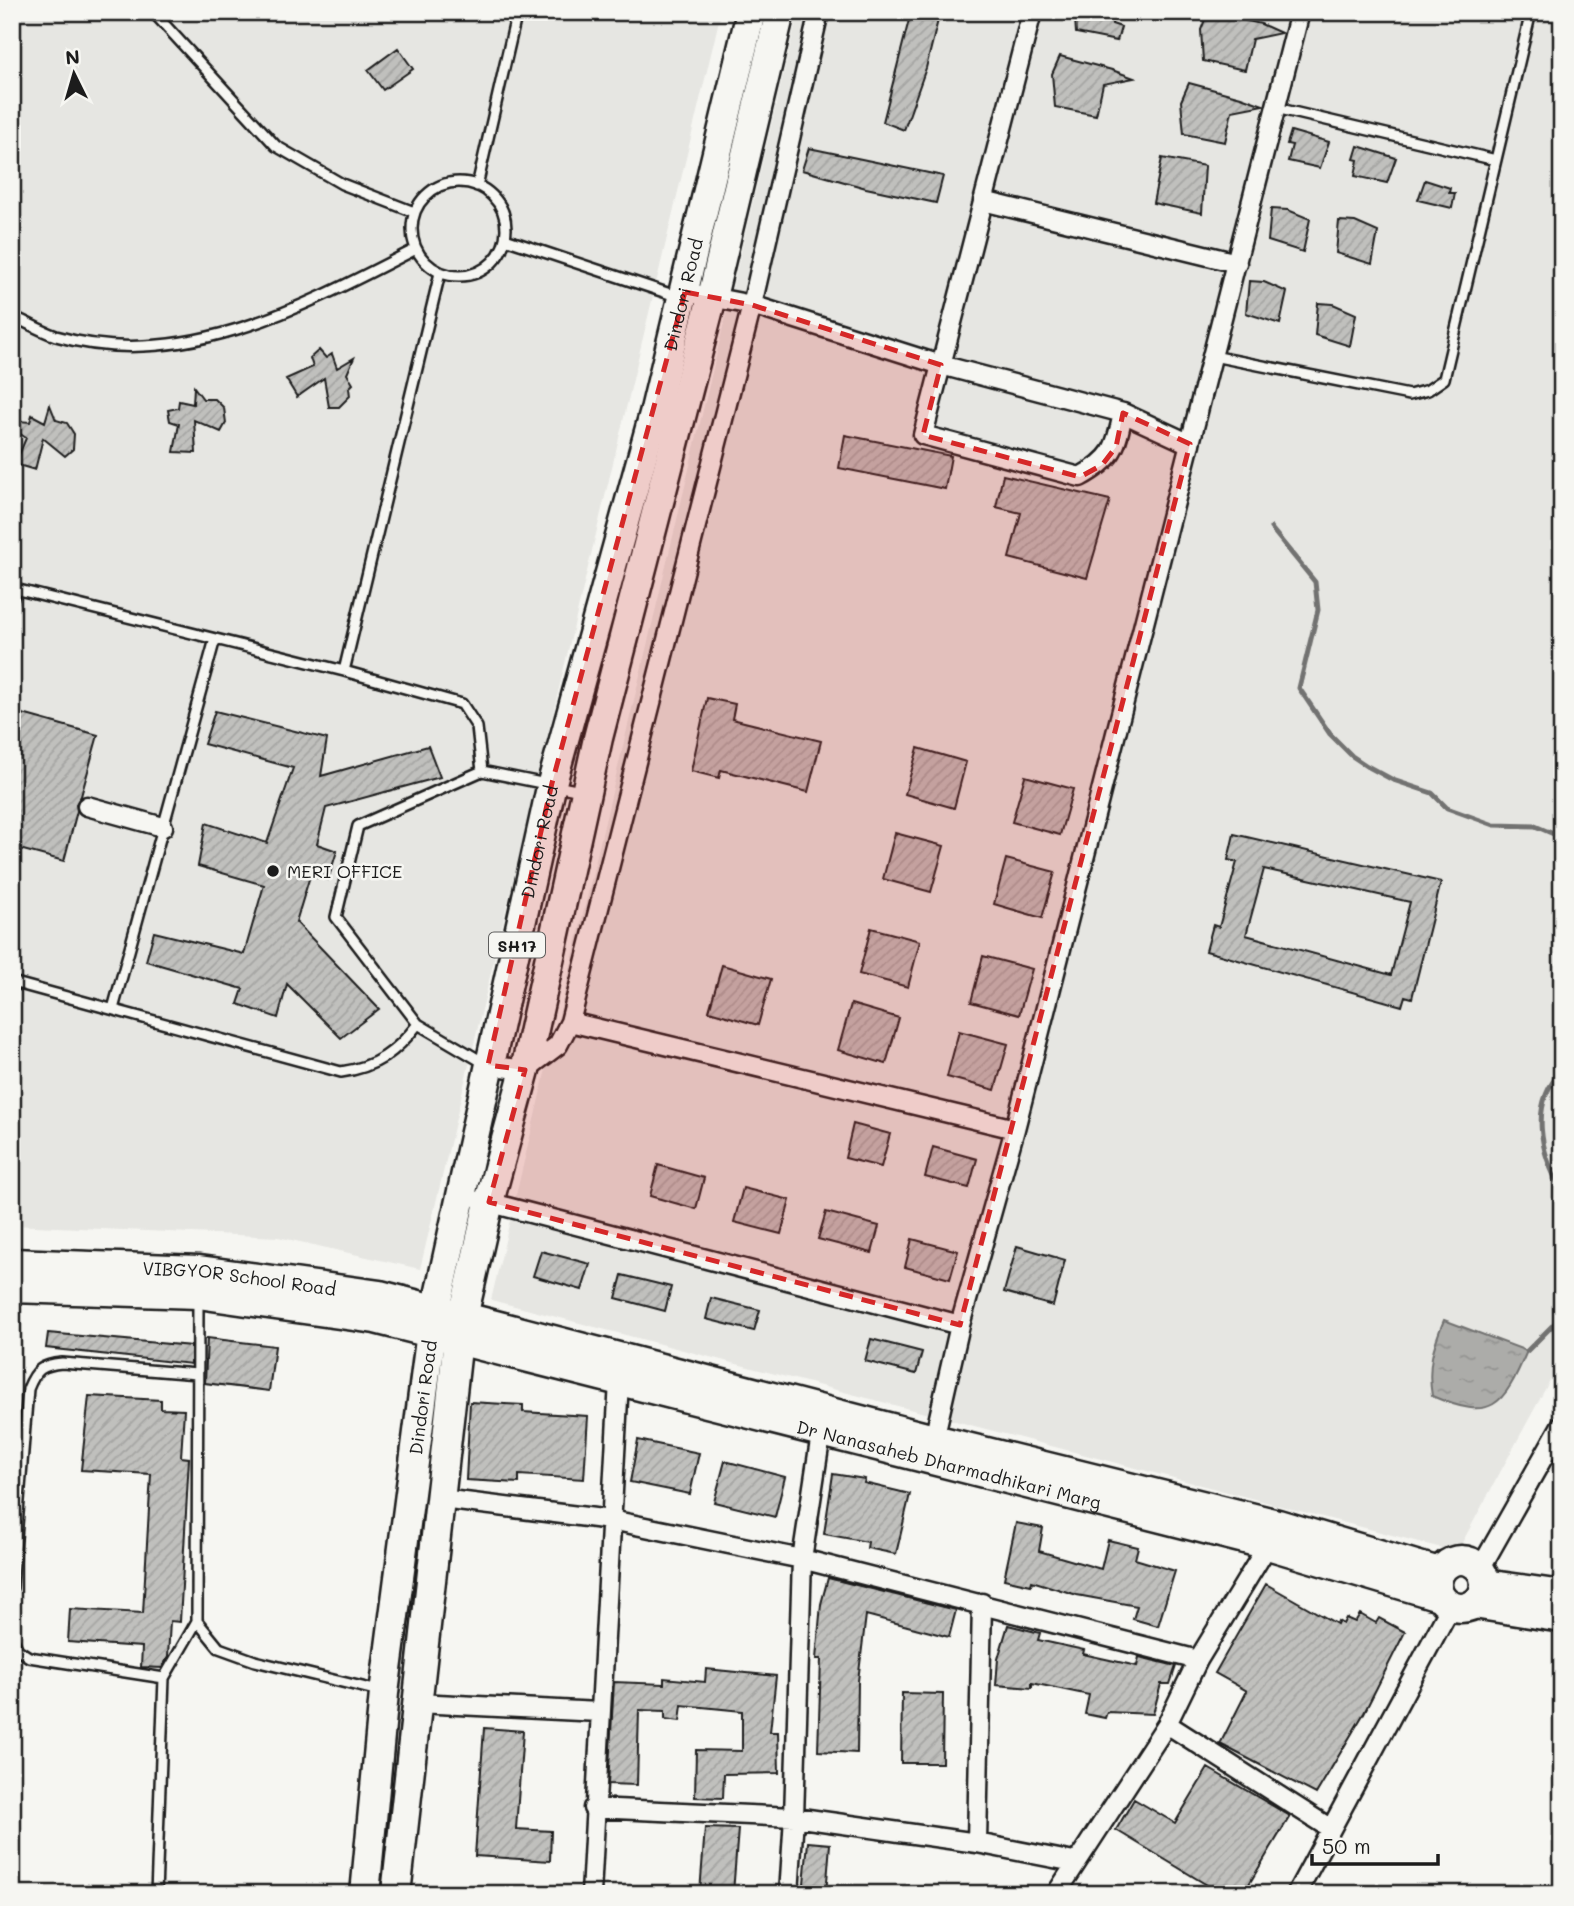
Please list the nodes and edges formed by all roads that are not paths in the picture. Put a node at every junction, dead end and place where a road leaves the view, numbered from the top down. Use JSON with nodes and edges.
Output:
{"nodes":[{"id":1,"x":153,"y":12,"type":"edge"},
{"id":2,"x":517,"y":12,"type":"edge"},
{"id":3,"x":751,"y":12,"type":"edge"},
{"id":4,"x":780,"y":12,"type":"edge"},
{"id":5,"x":819,"y":12,"type":"edge"},
{"id":6,"x":1032,"y":12,"type":"edge"},
{"id":7,"x":1300,"y":12,"type":"edge"},
{"id":8,"x":1531,"y":12,"type":"edge"},
{"id":9,"x":1276,"y":108,"type":"junction"},
{"id":10,"x":1496,"y":160,"type":"junction"},
{"id":11,"x":477,"y":186,"type":"junction"},
{"id":12,"x":983,"y":201,"type":"junction"},
{"id":13,"x":414,"y":212,"type":"junction"},
{"id":14,"x":505,"y":239,"type":"junction"},
{"id":15,"x":416,"y":249,"type":"junction"},
{"id":16,"x":1237,"y":264,"type":"junction"},
{"id":17,"x":440,"y":273,"type":"junction"},
{"id":18,"x":693,"y":296,"type":"junction"},
{"id":19,"x":752,"y":305,"type":"junction"},
{"id":20,"x":12,"y":316,"type":"edge"},
{"id":21,"x":1213,"y":356,"type":"junction"},
{"id":22,"x":941,"y":365,"type":"junction"},
{"id":23,"x":1123,"y":412,"type":"junction"},
{"id":24,"x":1190,"y":444,"type":"junction"},
{"id":25,"x":14,"y":589,"type":"edge"},
{"id":26,"x":12,"y":601,"type":"edge"},
{"id":27,"x":215,"y":639,"type":"junction"},
{"id":28,"x":344,"y":671,"type":"junction"},
{"id":29,"x":482,"y":771,"type":"junction"},
{"id":30,"x":552,"y":783,"type":"junction"},
{"id":31,"x":586,"y":792,"type":"junction"},
{"id":32,"x":88,"y":806,"type":"dead end"},
{"id":33,"x":163,"y":827,"type":"junction"},
{"id":34,"x":12,"y":982,"type":"edge"},
{"id":35,"x":113,"y":1009,"type":"junction"},
{"id":36,"x":570,"y":1022,"type":"junction"},
{"id":37,"x":418,"y":1024,"type":"junction"},
{"id":38,"x":488,"y":1065,"type":"junction"},
{"id":39,"x":525,"y":1070,"type":"junction"},
{"id":40,"x":1015,"y":1129,"type":"junction"},
{"id":41,"x":460,"y":1194,"type":"junction"},
{"id":42,"x":489,"y":1202,"type":"junction"},
{"id":43,"x":12,"y":1263,"type":"edge"},
{"id":44,"x":199,"y":1282,"type":"junction"},
{"id":45,"x":12,"y":1288,"type":"edge"},
{"id":46,"x":433,"y":1320,"type":"junction"},
{"id":47,"x":960,"y":1325,"type":"junction"},
{"id":48,"x":461,"y":1328,"type":"junction"},
{"id":49,"x":197,"y":1374,"type":"junction"},
{"id":50,"x":620,"y":1381,"type":"junction"},
{"id":51,"x":1562,"y":1424,"type":"edge"},
{"id":52,"x":821,"y":1434,"type":"junction"},
{"id":53,"x":932,"y":1450,"type":"junction"},
{"id":54,"x":441,"y":1499,"type":"junction"},
{"id":55,"x":611,"y":1520,"type":"junction"},
{"id":56,"x":1268,"y":1545,"type":"junction"},
{"id":57,"x":802,"y":1559,"type":"junction"},
{"id":58,"x":12,"y":1588,"type":"edge"},
{"id":59,"x":1462,"y":1589,"type":"junction"},
{"id":60,"x":1562,"y":1595,"type":"edge"},
{"id":61,"x":982,"y":1603,"type":"junction"},
{"id":62,"x":1562,"y":1618,"type":"edge"},
{"id":63,"x":197,"y":1621,"type":"junction"},
{"id":64,"x":12,"y":1638,"type":"edge"},
{"id":65,"x":1198,"y":1660,"type":"junction"},
{"id":66,"x":164,"y":1678,"type":"junction"},
{"id":67,"x":384,"y":1693,"type":"junction"},
{"id":68,"x":417,"y":1703,"type":"junction"},
{"id":69,"x":599,"y":1712,"type":"junction"},
{"id":70,"x":1167,"y":1724,"type":"junction"},
{"id":71,"x":593,"y":1808,"type":"junction"},
{"id":72,"x":794,"y":1817,"type":"junction"},
{"id":73,"x":1331,"y":1829,"type":"junction"},
{"id":74,"x":977,"y":1843,"type":"junction"},
{"id":75,"x":1074,"y":1862,"type":"junction"},
{"id":76,"x":156,"y":1894,"type":"edge"},
{"id":77,"x":365,"y":1894,"type":"edge"},
{"id":78,"x":396,"y":1894,"type":"edge"},
{"id":79,"x":591,"y":1894,"type":"edge"},
{"id":80,"x":789,"y":1894,"type":"edge"},
{"id":81,"x":1056,"y":1894,"type":"edge"},
{"id":82,"x":1296,"y":1894,"type":"edge"}],
"edges":[{"from":1,"to":13,"type":"lane"},
{"from":2,"to":11,"type":"lane"},
{"from":3,"to":18,"type":"main road","name":"Dindori Road","number":"SH17"},
{"from":4,"to":18,"type":"main road"},
{"from":5,"to":19,"type":"street"},
{"from":6,"to":12,"type":"street"},
{"from":7,"to":9,"type":"street"},
{"from":8,"to":10,"type":"lane"},
{"from":9,"to":10,"type":"lane"},
{"from":9,"to":16,"type":"street"},
{"from":10,"to":21,"type":"lane"},
{"from":11,"to":13,"type":"lane"},
{"from":11,"to":14,"type":"lane"},
{"from":12,"to":16,"type":"street"},
{"from":12,"to":22,"type":"street"},
{"from":13,"to":15,"type":"lane"},
{"from":14,"to":17,"type":"lane"},
{"from":14,"to":18,"type":"lane"},
{"from":15,"to":17,"type":"lane"},
{"from":15,"to":20,"type":"lane"},
{"from":16,"to":21,"type":"street"},
{"from":17,"to":28,"type":"lane"},
{"from":18,"to":19,"type":"street"},
{"from":18,"to":30,"type":"main road","name":"Dindori Road","number":"SH17"},
{"from":18,"to":31,"type":"main road"},
{"from":19,"to":22,"type":"street"},
{"from":19,"to":36,"type":"street"},
{"from":21,"to":24,"type":"street"},
{"from":22,"to":23,"type":"street"},
{"from":22,"to":23,"type":"street"},
{"from":23,"to":24,"type":"street"},
{"from":24,"to":40,"type":"street"},
{"from":25,"to":26,"type":"lane"},
{"from":25,"to":27,"type":"lane"},
{"from":27,"to":28,"type":"lane"},
{"from":27,"to":33,"type":"lane"},
{"from":28,"to":29,"type":"lane"},
{"from":29,"to":30,"type":"lane"},
{"from":29,"to":37,"type":"lane"},
{"from":30,"to":31,"type":"lane"},
{"from":30,"to":38,"type":"main road","name":"Dindori Road","number":"SH17"},
{"from":31,"to":39,"type":"main road"},
{"from":32,"to":33,"type":"street"},
{"from":33,"to":35,"type":"lane"},
{"from":34,"to":35,"type":"lane"},
{"from":35,"to":37,"type":"lane"},
{"from":36,"to":39,"type":"street"},
{"from":36,"to":40,"type":"street"},
{"from":37,"to":38,"type":"lane"},
{"from":38,"to":39,"type":"street"},
{"from":38,"to":41,"type":"main road","name":"Dindori Road","number":"SH17"},
{"from":39,"to":42,"type":"main road"},
{"from":40,"to":47,"type":"street"},
{"from":41,"to":42,"type":"street"},
{"from":41,"to":46,"type":"main road","name":"Dindori Road","number":"SH17"},
{"from":42,"to":47,"type":"street"},
{"from":42,"to":48,"type":"main road"},
{"from":43,"to":44,"type":"main road","name":"VIBGYOR School Road"},
{"from":44,"to":45,"type":"main road","name":"VIBGYOR School Road"},
{"from":44,"to":46,"type":"main road","name":"VIBGYOR School Road"},
{"from":44,"to":49,"type":"lane"},
{"from":46,"to":48,"type":"main road","name":"VIBGYOR School Road"},
{"from":46,"to":67,"type":"main road","name":"Dindori Road","number":"SH17"},
{"from":47,"to":53,"type":"street"},
{"from":48,"to":50,"type":"main road","name":"Dr Nanasaheb Dharmadhikari Marg"},
{"from":48,"to":53,"type":"main road","name":"Dr Nanasaheb Dharmadhikari Marg"},
{"from":48,"to":54,"type":"main road"},
{"from":49,"to":58,"type":"lane"},
{"from":49,"to":63,"type":"lane"},
{"from":50,"to":52,"type":"main road","name":"Dr Nanasaheb Dharmadhikari Marg"},
{"from":50,"to":55,"type":"street"},
{"from":51,"to":59,"type":"street"},
{"from":52,"to":53,"type":"main road","name":"Dr Nanasaheb Dharmadhikari Marg"},
{"from":52,"to":57,"type":"street"},
{"from":53,"to":56,"type":"main road","name":"Dr Nanasaheb Dharmadhikari Marg"},
{"from":53,"to":59,"type":"main road","name":"Dr Nanasaheb Dharmadhikari Marg"},
{"from":54,"to":55,"type":"street"},
{"from":54,"to":68,"type":"main road"},
{"from":55,"to":57,"type":"street"},
{"from":55,"to":69,"type":"street"},
{"from":56,"to":59,"type":"main road","name":"Dr Nanasaheb Dharmadhikari Marg"},
{"from":56,"to":65,"type":"street"},
{"from":57,"to":61,"type":"street"},
{"from":57,"to":72,"type":"street"},
{"from":59,"to":60,"type":"main road","name":"Dr Nanasaheb Dharmadhikari Marg"},
{"from":59,"to":62,"type":"main road","name":"Dr Nanasaheb Dharmadhikari Marg"},
{"from":59,"to":73,"type":"street"},
{"from":61,"to":65,"type":"street"},
{"from":61,"to":74,"type":"street"},
{"from":63,"to":66,"type":"lane"},
{"from":63,"to":67,"type":"lane"},
{"from":64,"to":66,"type":"lane"},
{"from":65,"to":70,"type":"street"},
{"from":66,"to":76,"type":"lane"},
{"from":67,"to":77,"type":"main road","name":"Dindori Road","number":"SH17"},
{"from":68,"to":69,"type":"street"},
{"from":68,"to":78,"type":"main road"},
{"from":69,"to":71,"type":"street"},
{"from":70,"to":73,"type":"street"},
{"from":70,"to":75,"type":"street"},
{"from":71,"to":72,"type":"street"},
{"from":71,"to":79,"type":"street"},
{"from":72,"to":74,"type":"street"},
{"from":72,"to":80,"type":"street"},
{"from":73,"to":82,"type":"street"},
{"from":74,"to":75,"type":"street"},
{"from":75,"to":81,"type":"street"}]}
